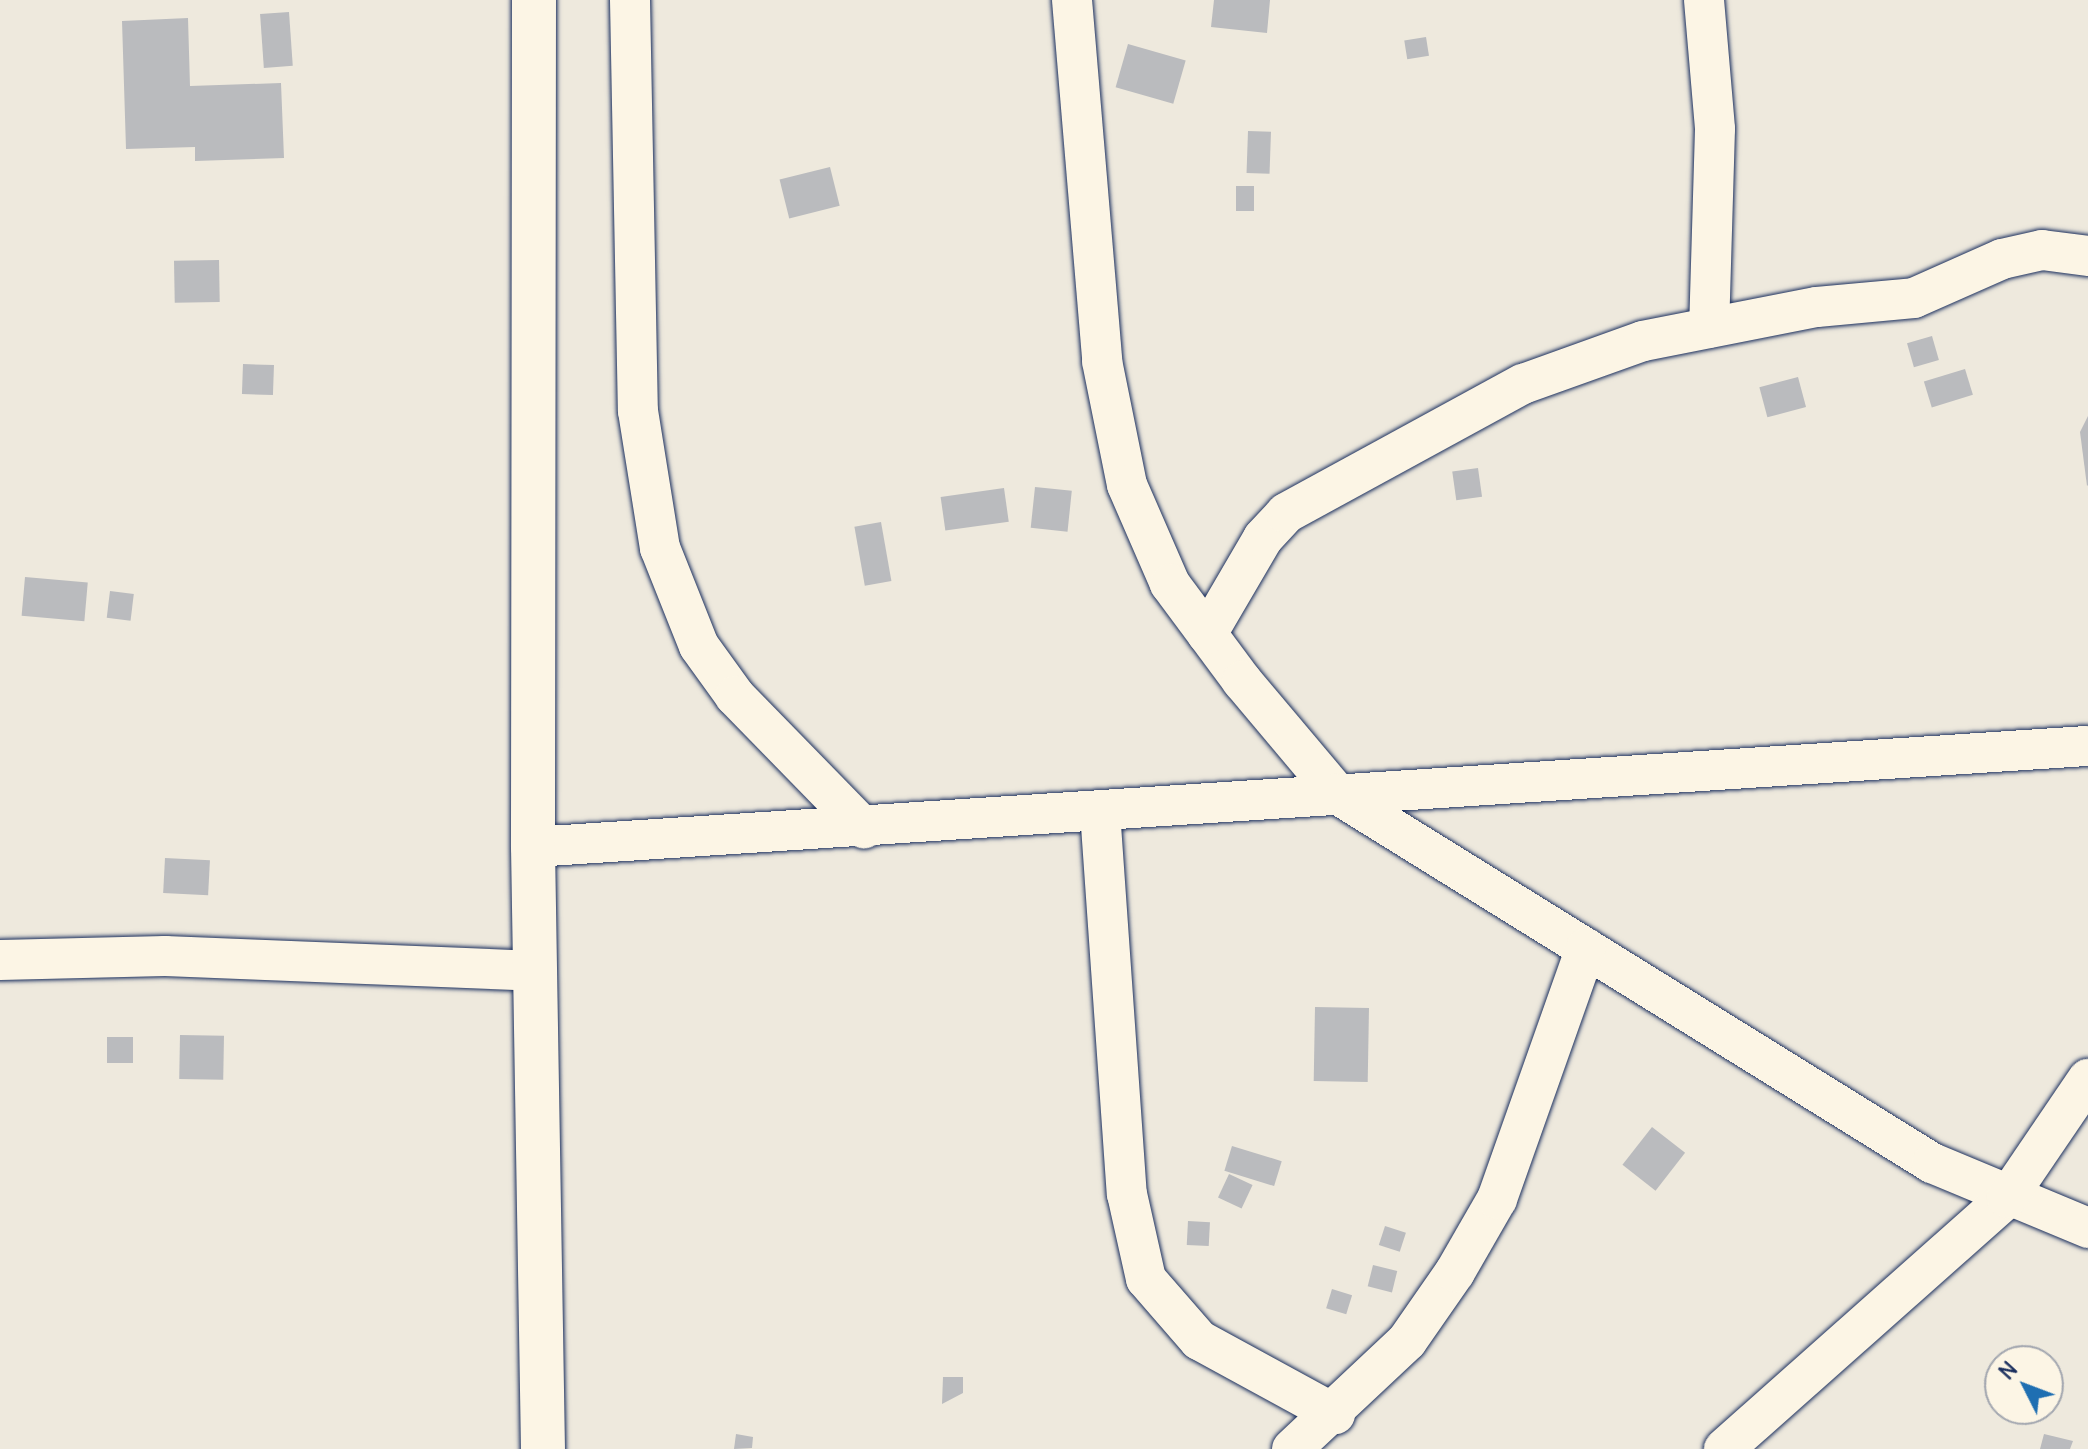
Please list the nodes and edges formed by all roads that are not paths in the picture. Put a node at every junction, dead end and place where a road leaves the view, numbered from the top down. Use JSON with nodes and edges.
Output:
{"nodes":[{"id":1,"x":534,"y":0,"type":"edge"},
{"id":2,"x":630,"y":0,"type":"edge"},
{"id":3,"x":1072,"y":0,"type":"edge"},
{"id":4,"x":1704,"y":0,"type":"edge"},
{"id":5,"x":2088,"y":256,"type":"edge"},
{"id":6,"x":1709,"y":328,"type":"junction"},
{"id":7,"x":1207,"y":634,"type":"junction"},
{"id":8,"x":2088,"y":746,"type":"edge"},
{"id":9,"x":1337,"y":794,"type":"junction"},
{"id":10,"x":1100,"y":811,"type":"junction"},
{"id":11,"x":864,"y":828,"type":"junction"},
{"id":12,"x":533,"y":847,"type":"junction"},
{"id":13,"x":1586,"y":948,"type":"junction"},
{"id":14,"x":0,"y":960,"type":"edge"},
{"id":15,"x":536,"y":971,"type":"junction"},
{"id":16,"x":2088,"y":1079,"type":"edge"},
{"id":17,"x":2007,"y":1198,"type":"junction"},
{"id":18,"x":2083,"y":1231,"type":"edge"},
{"id":19,"x":1335,"y":1414,"type":"junction"},
{"id":20,"x":543,"y":1449,"type":"edge"},
{"id":21,"x":1292,"y":1449,"type":"edge"},
{"id":22,"x":1724,"y":1449,"type":"edge"}],
"edges":[{"from":1,"to":12,"type":"main road"},
{"from":2,"to":11,"type":"street"},
{"from":3,"to":7,"type":"street"},
{"from":4,"to":6,"type":"street"},
{"from":5,"to":6,"type":"street"},
{"from":6,"to":7,"type":"street"},
{"from":7,"to":9,"type":"street"},
{"from":8,"to":9,"type":"street"},
{"from":9,"to":10,"type":"street"},
{"from":9,"to":13,"type":"street"},
{"from":10,"to":11,"type":"street"},
{"from":10,"to":19,"type":"street"},
{"from":11,"to":12,"type":"street"},
{"from":12,"to":15,"type":"main road"},
{"from":13,"to":17,"type":"street"},
{"from":13,"to":19,"type":"street"},
{"from":14,"to":15,"type":"street"},
{"from":15,"to":20,"type":"main road"},
{"from":16,"to":17,"type":"street"},
{"from":17,"to":18,"type":"street"},
{"from":17,"to":22,"type":"street"},
{"from":19,"to":21,"type":"street"}]}
